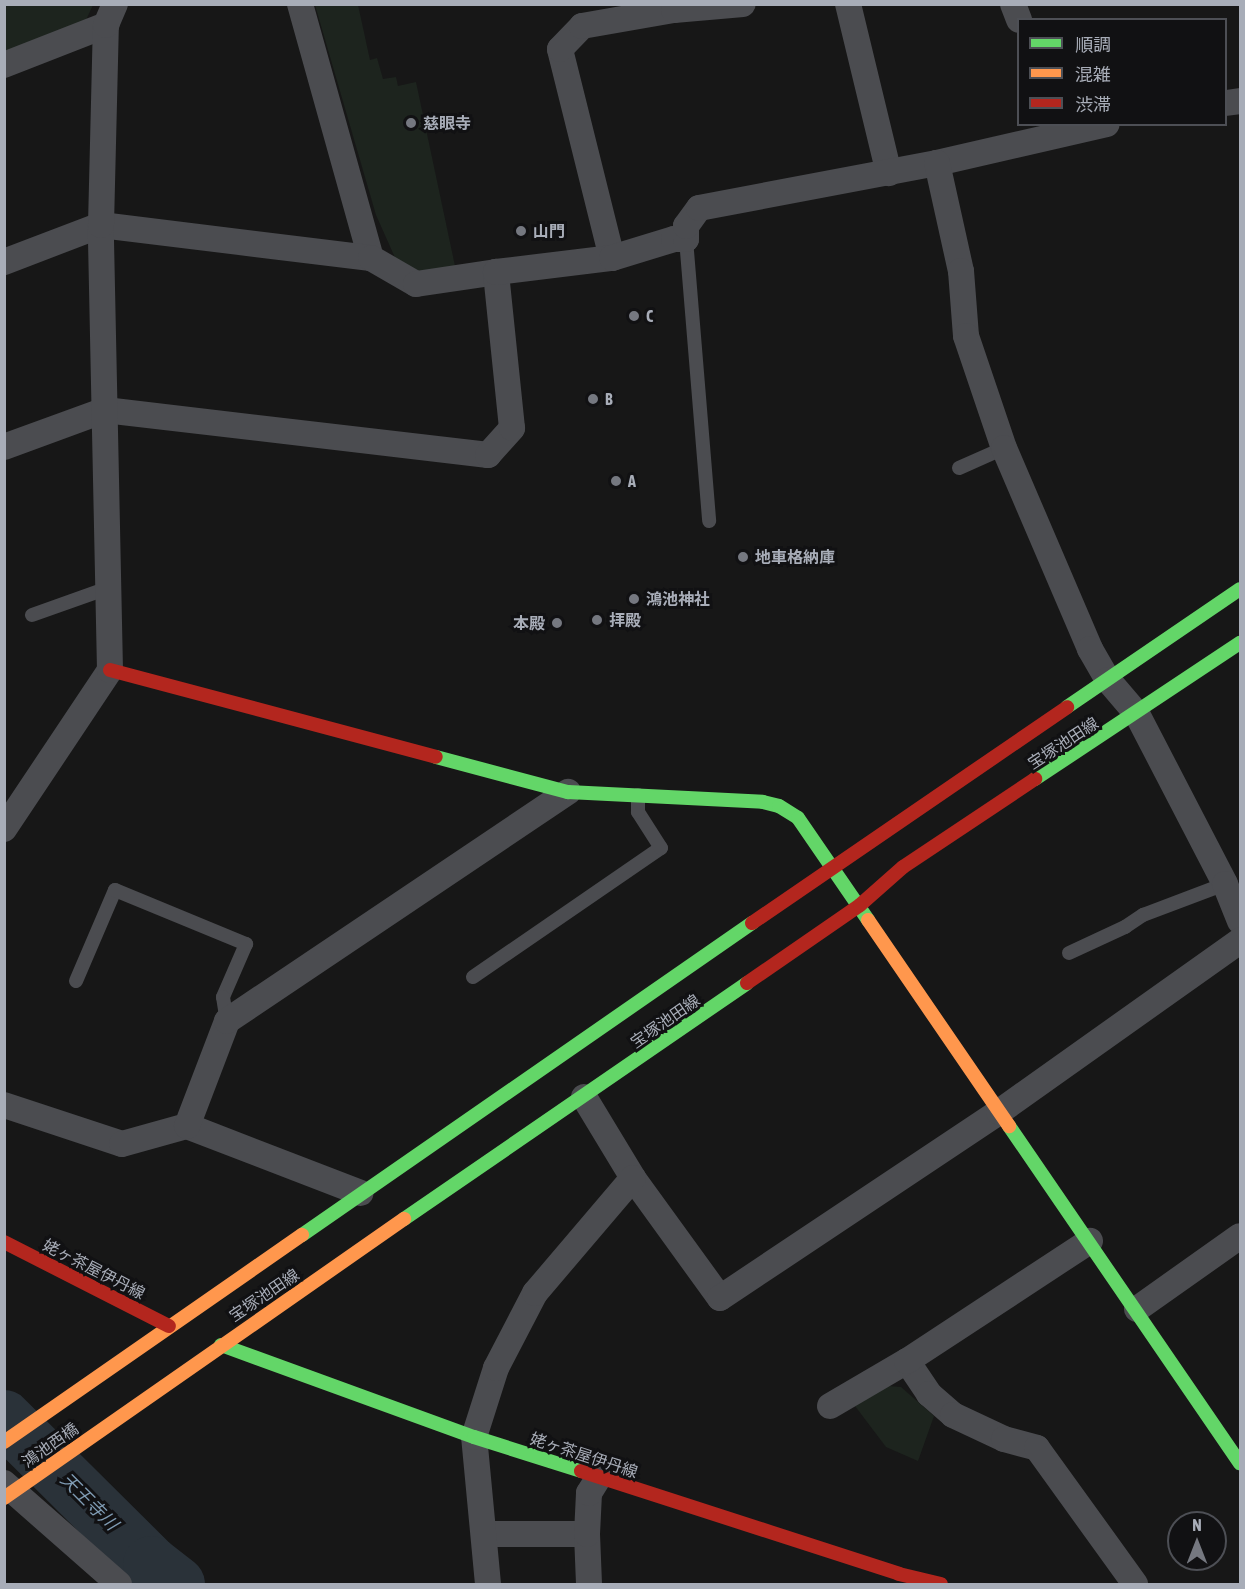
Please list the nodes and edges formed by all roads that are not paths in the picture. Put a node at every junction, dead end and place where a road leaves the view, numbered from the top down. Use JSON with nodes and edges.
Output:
{"nodes":[{"id":1,"x":300,"y":4,"type":"edge"},
{"id":2,"x":743,"y":4,"type":"edge"},
{"id":3,"x":848,"y":4,"type":"edge"},
{"id":4,"x":111,"y":15,"type":"edge"},
{"id":5,"x":4,"y":65,"type":"edge"},
{"id":6,"x":1091,"y":126,"type":"edge"},
{"id":7,"x":1058,"y":130,"type":"edge"},
{"id":8,"x":937,"y":163,"type":"junction"},
{"id":9,"x":889,"y":173,"type":"junction"},
{"id":10,"x":101,"y":225,"type":"junction"},
{"id":11,"x":686,"y":239,"type":"junction"},
{"id":12,"x":371,"y":258,"type":"junction"},
{"id":13,"x":612,"y":258,"type":"junction"},
{"id":14,"x":4,"y":262,"type":"edge"},
{"id":15,"x":496,"y":272,"type":"junction"},
{"id":16,"x":105,"y":410,"type":"junction"},
{"id":17,"x":4,"y":447,"type":"edge"},
{"id":18,"x":1004,"y":448,"type":"junction"},
{"id":19,"x":959,"y":468,"type":"dead end"},
{"id":20,"x":710,"y":521,"type":"dead end"},
{"id":21,"x":108,"y":588,"type":"junction"},
{"id":22,"x":1240,"y":590,"type":"edge"},
{"id":23,"x":32,"y":615,"type":"dead end"},
{"id":24,"x":1240,"y":643,"type":"edge"},
{"id":25,"x":110,"y":670,"type":"junction"},
{"id":26,"x":1108,"y":680,"type":"junction"},
{"id":27,"x":1137,"y":714,"type":"junction"},
{"id":28,"x":568,"y":792,"type":"junction"},
{"id":29,"x":638,"y":795,"type":"junction"},
{"id":30,"x":4,"y":829,"type":"edge"},
{"id":31,"x":832,"y":867,"type":"junction"},
{"id":32,"x":1231,"y":885,"type":"edge"},
{"id":33,"x":860,"y":905,"type":"junction"},
{"id":34,"x":1240,"y":921,"type":"edge"},
{"id":35,"x":1240,"y":941,"type":"edge"},
{"id":36,"x":1069,"y":953,"type":"dead end"},
{"id":37,"x":473,"y":977,"type":"dead end"},
{"id":38,"x":76,"y":981,"type":"dead end"},
{"id":39,"x":227,"y":1021,"type":"junction"},
{"id":40,"x":584,"y":1097,"type":"junction"},
{"id":41,"x":4,"y":1105,"type":"edge"},
{"id":42,"x":999,"y":1112,"type":"junction"},
{"id":43,"x":187,"y":1126,"type":"junction"},
{"id":44,"x":633,"y":1178,"type":"junction"},
{"id":45,"x":362,"y":1193,"type":"junction"},
{"id":46,"x":1240,"y":1236,"type":"edge"},
{"id":47,"x":1090,"y":1241,"type":"junction"},
{"id":48,"x":4,"y":1242,"type":"edge"},
{"id":49,"x":1137,"y":1309,"type":"junction"},
{"id":50,"x":169,"y":1326,"type":"junction"},
{"id":51,"x":221,"y":1345,"type":"junction"},
{"id":52,"x":908,"y":1361,"type":"junction"},
{"id":53,"x":830,"y":1406,"type":"dead end"},
{"id":54,"x":107,"y":1425,"type":"joint"},
{"id":55,"x":474,"y":1437,"type":"junction"},
{"id":56,"x":4,"y":1442,"type":"edge"},
{"id":57,"x":1240,"y":1463,"type":"edge"},
{"id":58,"x":599,"y":1477,"type":"junction"},
{"id":59,"x":11,"y":1490,"type":"edge"},
{"id":60,"x":484,"y":1534,"type":"junction"},
{"id":61,"x":587,"y":1534,"type":"junction"},
{"id":62,"x":119,"y":1584,"type":"edge"},
{"id":63,"x":488,"y":1584,"type":"edge"},
{"id":64,"x":589,"y":1584,"type":"edge"},
{"id":65,"x":941,"y":1584,"type":"edge"},
{"id":66,"x":1135,"y":1584,"type":"edge"}],
"edges":[{"from":1,"to":12,"type":"street"},
{"from":2,"to":13,"type":"street"},
{"from":3,"to":9,"type":"street"},
{"from":4,"to":5,"type":"street"},
{"from":4,"to":10,"type":"street"},
{"from":6,"to":7,"type":"street"},
{"from":7,"to":8,"type":"street"},
{"from":8,"to":9,"type":"street"},
{"from":8,"to":18,"type":"street"},
{"from":9,"to":11,"type":"street"},
{"from":10,"to":12,"type":"street"},
{"from":10,"to":14,"type":"street"},
{"from":10,"to":16,"type":"street"},
{"from":11,"to":13,"type":"street"},
{"from":11,"to":20,"type":"lane"},
{"from":12,"to":15,"type":"street"},
{"from":13,"to":15,"type":"street"},
{"from":15,"to":16,"type":"street"},
{"from":16,"to":17,"type":"street"},
{"from":16,"to":21,"type":"street"},
{"from":18,"to":19,"type":"lane"},
{"from":18,"to":26,"type":"street"},
{"from":21,"to":23,"type":"lane"},
{"from":21,"to":25,"type":"street"},
{"from":22,"to":26,"type":"street"},
{"from":24,"to":27,"type":"street","name":"宝塚池田線"},
{"from":25,"to":28,"type":"street"},
{"from":25,"to":30,"type":"street"},
{"from":26,"to":27,"type":"street"},
{"from":26,"to":31,"type":"street"},
{"from":27,"to":32,"type":"street"},
{"from":27,"to":33,"type":"street","name":"宝塚池田線"},
{"from":28,"to":29,"type":"street"},
{"from":28,"to":39,"type":"street"},
{"from":29,"to":31,"type":"street"},
{"from":29,"to":37,"type":"lane"},
{"from":31,"to":33,"type":"street"},
{"from":31,"to":45,"type":"street"},
{"from":32,"to":34,"type":"street"},
{"from":32,"to":36,"type":"lane"},
{"from":33,"to":40,"type":"street","name":"宝塚池田線"},
{"from":33,"to":42,"type":"street"},
{"from":35,"to":42,"type":"street"},
{"from":38,"to":39,"type":"lane"},
{"from":39,"to":43,"type":"street"},
{"from":40,"to":44,"type":"street"},
{"from":40,"to":51,"type":"street","name":"宝塚池田線"},
{"from":41,"to":43,"type":"street"},
{"from":42,"to":44,"type":"street"},
{"from":42,"to":47,"type":"street"},
{"from":43,"to":45,"type":"street"},
{"from":44,"to":55,"type":"street"},
{"from":45,"to":50,"type":"street"},
{"from":46,"to":49,"type":"street"},
{"from":47,"to":49,"type":"street"},
{"from":47,"to":52,"type":"street"},
{"from":48,"to":50,"type":"street","name":"姥ヶ茶屋伊丹線"},
{"from":49,"to":57,"type":"street"},
{"from":50,"to":56,"type":"street"},
{"from":51,"to":54,"type":"street","name":"宝塚池田線"},
{"from":51,"to":55,"type":"street","name":"姥ヶ茶屋伊丹線"},
{"from":52,"to":53,"type":"street"},
{"from":52,"to":66,"type":"street"},
{"from":54,"to":59,"type":"street","name":"鴻池西橋"},
{"from":55,"to":58,"type":"street","name":"姥ヶ茶屋伊丹線"},
{"from":55,"to":60,"type":"street"},
{"from":58,"to":61,"type":"street"},
{"from":58,"to":65,"type":"street","name":"姥ヶ茶屋伊丹線"},
{"from":59,"to":62,"type":"street"},
{"from":60,"to":61,"type":"street"},
{"from":60,"to":63,"type":"street"},
{"from":61,"to":64,"type":"street"}]}
